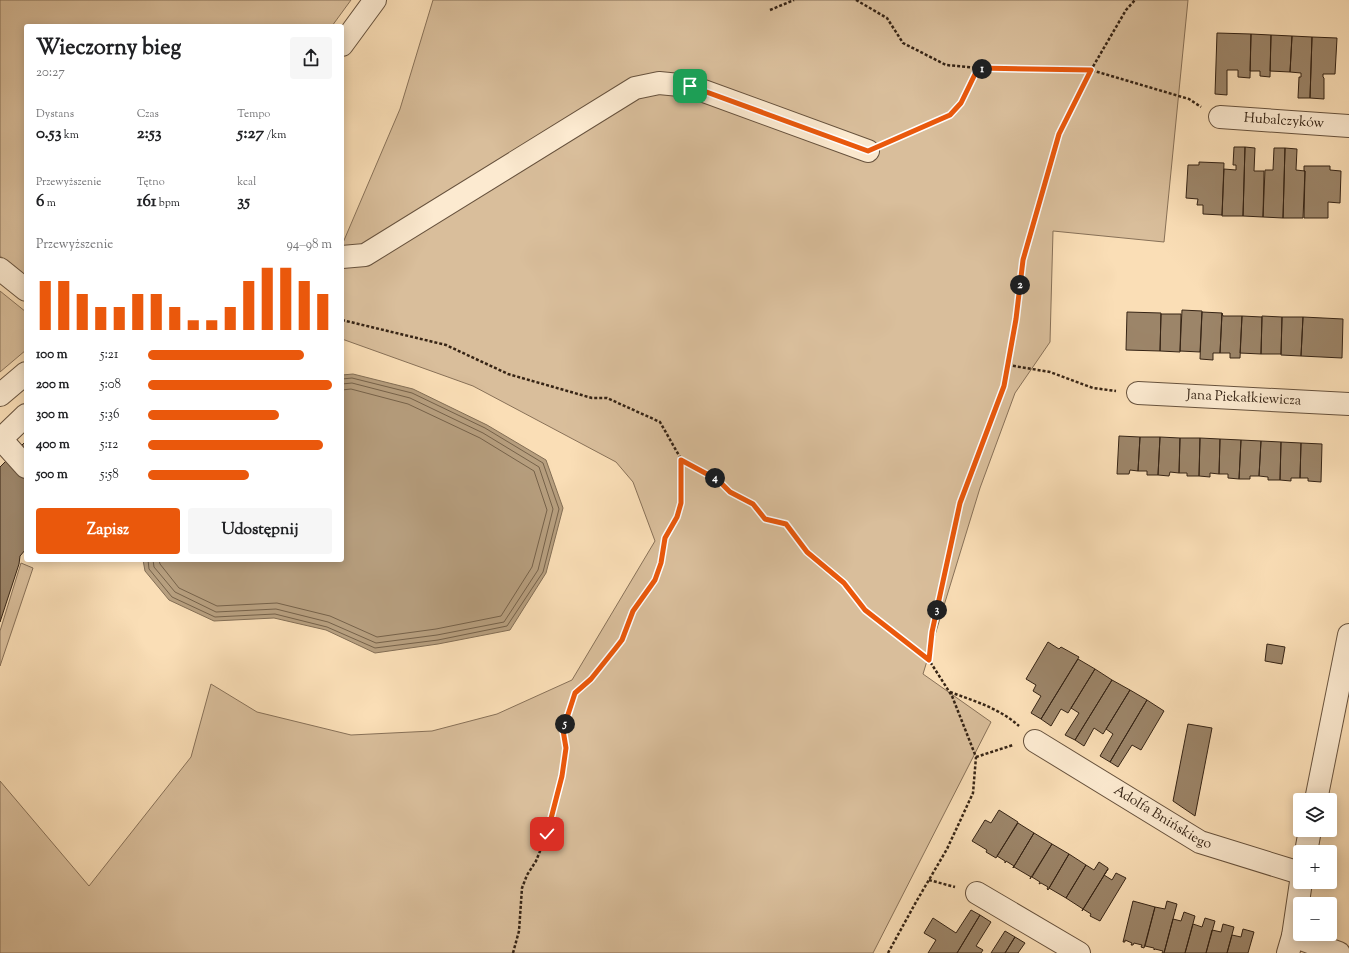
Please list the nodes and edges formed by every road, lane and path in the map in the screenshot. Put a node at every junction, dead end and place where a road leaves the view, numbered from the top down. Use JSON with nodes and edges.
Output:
{"nodes":[{"id":1,"x":375,"y":0,"type":"edge"},
{"id":2,"x":794,"y":0,"type":"edge"},
{"id":3,"x":856,"y":0,"type":"edge"},
{"id":4,"x":1135,"y":0,"type":"edge"},
{"id":5,"x":770,"y":10,"type":"dead end"},
{"id":6,"x":344,"y":42,"type":"edge"},
{"id":7,"x":978,"y":68,"type":"junction"},
{"id":8,"x":1091,"y":70,"type":"junction"},
{"id":9,"x":1220,"y":117,"type":"joint"},
{"id":10,"x":1349,"y":126,"type":"edge"},
{"id":11,"x":868,"y":151,"type":"joint"},
{"id":12,"x":344,"y":257,"type":"edge"},
{"id":13,"x":0,"y":269,"type":"edge"},
{"id":14,"x":24,"y":288,"type":"edge"},
{"id":15,"x":344,"y":320,"type":"edge"},
{"id":16,"x":1008,"y":365,"type":"junction"},
{"id":17,"x":24,"y":375,"type":"edge"},
{"id":18,"x":3,"y":392,"type":"edge"},
{"id":19,"x":1138,"y":393,"type":"joint"},
{"id":20,"x":1349,"y":404,"type":"edge"},
{"id":21,"x":24,"y":409,"type":"edge"},
{"id":22,"x":24,"y":417,"type":"edge"},
{"id":23,"x":1,"y":439,"type":"edge"},
{"id":24,"x":681,"y":460,"type":"junction"},
{"id":25,"x":24,"y":464,"type":"edge"},
{"id":26,"x":1349,"y":635,"type":"edge"},
{"id":27,"x":929,"y":660,"type":"junction"},
{"id":28,"x":950,"y":692,"type":"junction"},
{"id":29,"x":1035,"y":741,"type":"junction"},
{"id":30,"x":976,"y":757,"type":"junction"},
{"id":31,"x":1317,"y":793,"type":"edge"},
{"id":32,"x":1293,"y":871,"type":"edge"},
{"id":33,"x":928,"y":880,"type":"junction"},
{"id":34,"x":1300,"y":889,"type":"edge"},
{"id":35,"x":977,"y":893,"type":"joint"},
{"id":36,"x":1290,"y":944,"type":"edge"},
{"id":37,"x":513,"y":953,"type":"edge"},
{"id":38,"x":888,"y":953,"type":"edge"},
{"id":39,"x":1079,"y":953,"type":"edge"},
{"id":40,"x":1339,"y":953,"type":"edge"}],
"edges":[{"from":1,"to":6,"type":"street"},
{"from":2,"to":5,"type":"path"},
{"from":3,"to":7,"type":"path"},
{"from":4,"to":8,"type":"path"},
{"from":7,"to":8,"type":"path"},
{"from":7,"to":11,"type":"path"},
{"from":8,"to":9,"type":"path"},
{"from":8,"to":16,"type":"path"},
{"from":9,"to":10,"type":"street","name":"Hubalczyków"},
{"from":11,"to":12,"type":"street"},
{"from":13,"to":14,"type":"street"},
{"from":15,"to":24,"type":"path"},
{"from":16,"to":19,"type":"path"},
{"from":16,"to":27,"type":"path"},
{"from":17,"to":18,"type":"street"},
{"from":18,"to":21,"type":"street"},
{"from":19,"to":20,"type":"street","name":"Jana Piekałkiewicza"},
{"from":22,"to":23,"type":"street"},
{"from":23,"to":25,"type":"street"},
{"from":24,"to":27,"type":"path"},
{"from":24,"to":37,"type":"path"},
{"from":26,"to":31,"type":"street"},
{"from":27,"to":28,"type":"path"},
{"from":28,"to":29,"type":"path"},
{"from":28,"to":30,"type":"path"},
{"from":29,"to":30,"type":"path"},
{"from":29,"to":32,"type":"street","name":"Adolfa Bnińskiego"},
{"from":30,"to":33,"type":"path"},
{"from":33,"to":35,"type":"path"},
{"from":33,"to":38,"type":"path"},
{"from":34,"to":36,"type":"street"},
{"from":35,"to":39,"type":"street"},
{"from":36,"to":40,"type":"street"}]}
